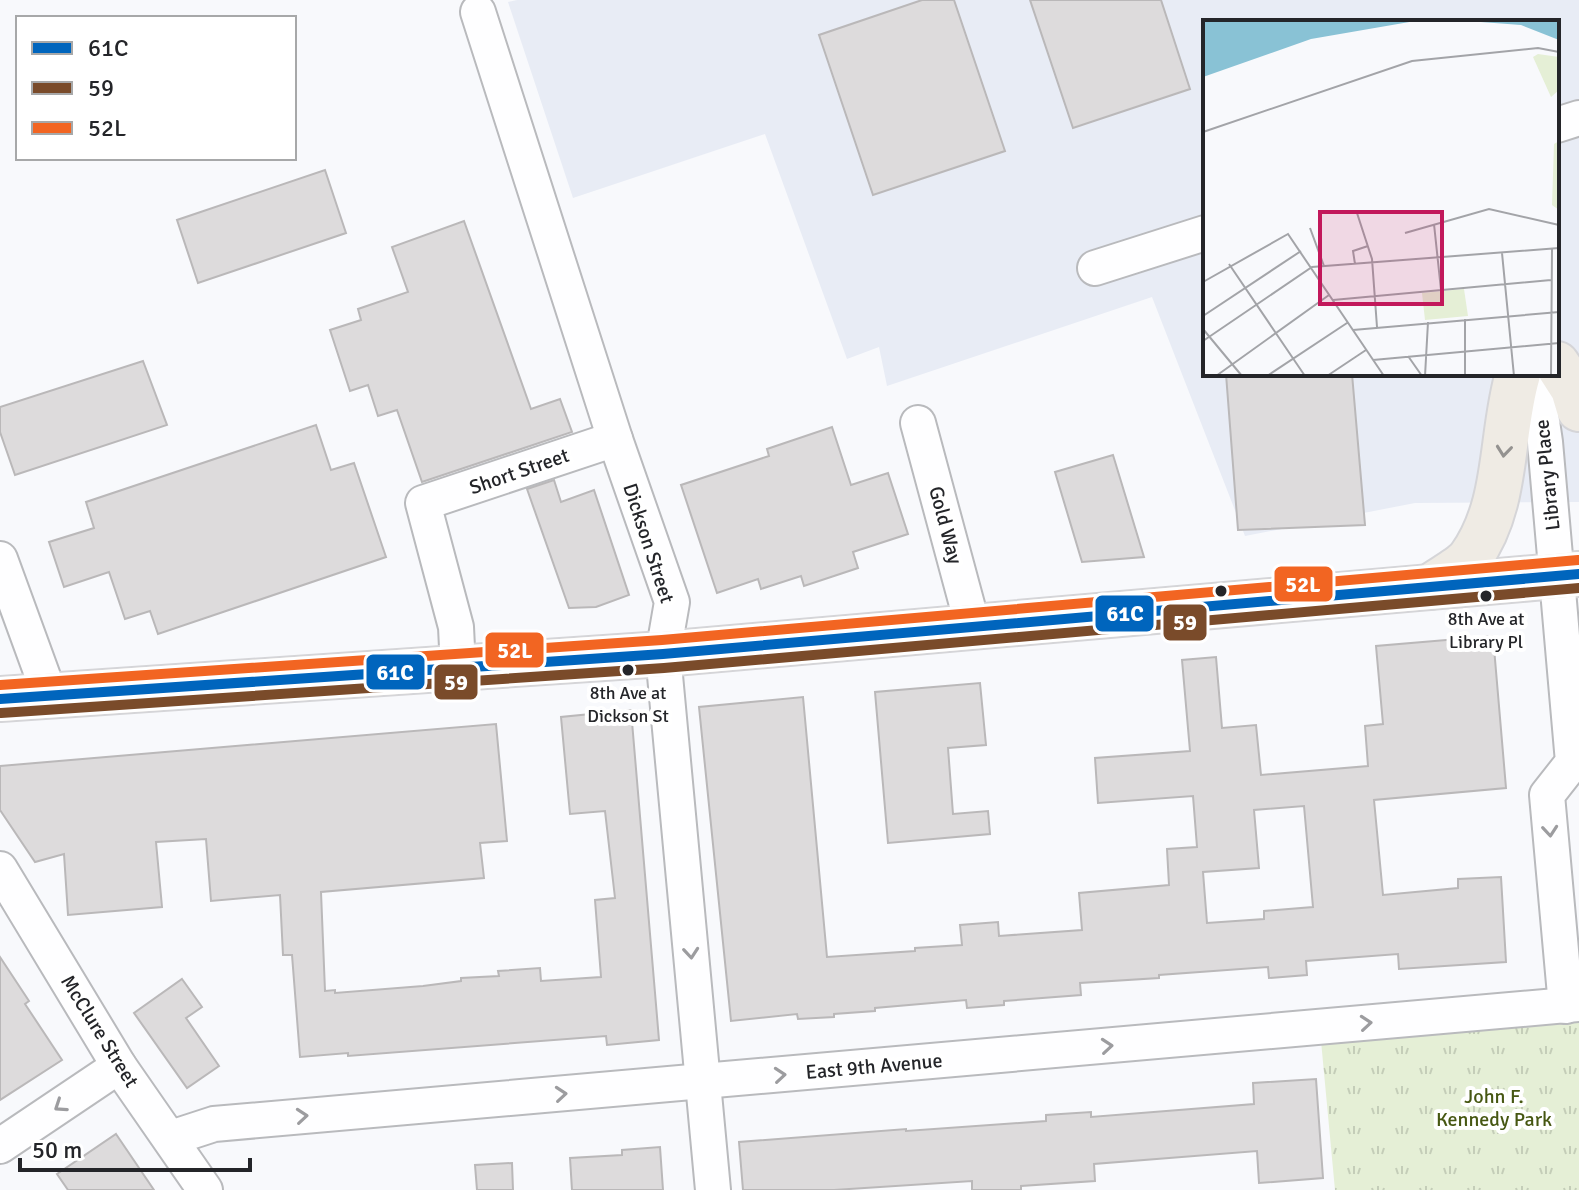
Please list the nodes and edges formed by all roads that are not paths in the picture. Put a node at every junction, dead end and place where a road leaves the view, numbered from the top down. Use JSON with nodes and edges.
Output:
{"nodes":[{"id":1,"x":478,"y":12,"type":"dead end"},
{"id":2,"x":1579,"y":118,"type":"edge"},
{"id":3,"x":1559,"y":124,"type":"edge"},
{"id":4,"x":1203,"y":234,"type":"edge"},
{"id":5,"x":1095,"y":268,"type":"dead end"},
{"id":6,"x":1559,"y":367,"type":"edge"},
{"id":7,"x":1517,"y":376,"type":"edge"},
{"id":8,"x":1535,"y":376,"type":"edge"},
{"id":9,"x":1579,"y":409,"type":"edge"},
{"id":10,"x":918,"y":423,"type":"dead end"},
{"id":11,"x":615,"y":439,"type":"junction"},
{"id":12,"x":0,"y":559,"type":"edge"},
{"id":13,"x":1568,"y":575,"type":"edge"},
{"id":14,"x":1430,"y":587,"type":"junction"},
{"id":15,"x":973,"y":627,"type":"junction"},
{"id":16,"x":663,"y":654,"type":"junction"},
{"id":17,"x":458,"y":668,"type":"junction"},
{"id":18,"x":50,"y":696,"type":"junction"},
{"id":19,"x":0,"y":699,"type":"edge"},
{"id":20,"x":1576,"y":764,"type":"edge"},
{"id":21,"x":0,"y":869,"type":"edge"},
{"id":22,"x":1572,"y":1005,"type":"edge"},
{"id":23,"x":119,"y":1066,"type":"junction"},
{"id":24,"x":702,"y":1081,"type":"junction"},
{"id":25,"x":171,"y":1138,"type":"junction"},
{"id":26,"x":0,"y":1146,"type":"edge"},
{"id":27,"x":205,"y":1190,"type":"edge"},
{"id":28,"x":713,"y":1190,"type":"edge"}],
"edges":[{"from":1,"to":11,"type":"street","name":"Dickson Street"},
{"from":2,"to":3,"type":"street"},
{"from":4,"to":5,"type":"street"},
{"from":6,"to":9,"type":"main road"},
{"from":7,"to":14,"type":"main road","one_way":true},
{"from":8,"to":13,"type":"street","name":"Library Place"},
{"from":10,"to":15,"type":"street","name":"Gold Way"},
{"from":11,"to":16,"type":"street","name":"Dickson Street"},
{"from":11,"to":17,"type":"street","name":"Short Street"},
{"from":12,"to":18,"type":"street"},
{"from":13,"to":14,"type":"main road"},
{"from":13,"to":20,"type":"street","name":"Library Place"},
{"from":14,"to":15,"type":"main road"},
{"from":15,"to":16,"type":"main road"},
{"from":16,"to":17,"type":"main road"},
{"from":16,"to":24,"type":"street","name":"Dickson Street","one_way":true},
{"from":17,"to":18,"type":"main road"},
{"from":18,"to":19,"type":"main road"},
{"from":20,"to":22,"type":"street","one_way":true},
{"from":21,"to":23,"type":"street","name":"McClure Street"},
{"from":24,"to":22,"type":"street","name":"East 9th Avenue","one_way":true},
{"from":23,"to":25,"type":"street","name":"McClure Street"},
{"from":23,"to":26,"type":"street","one_way":true},
{"from":25,"to":24,"type":"street","name":"East 9th Avenue","one_way":true},
{"from":24,"to":28,"type":"street","name":"Dickson Street"},
{"from":25,"to":27,"type":"street","name":"McClure Street"}]}
